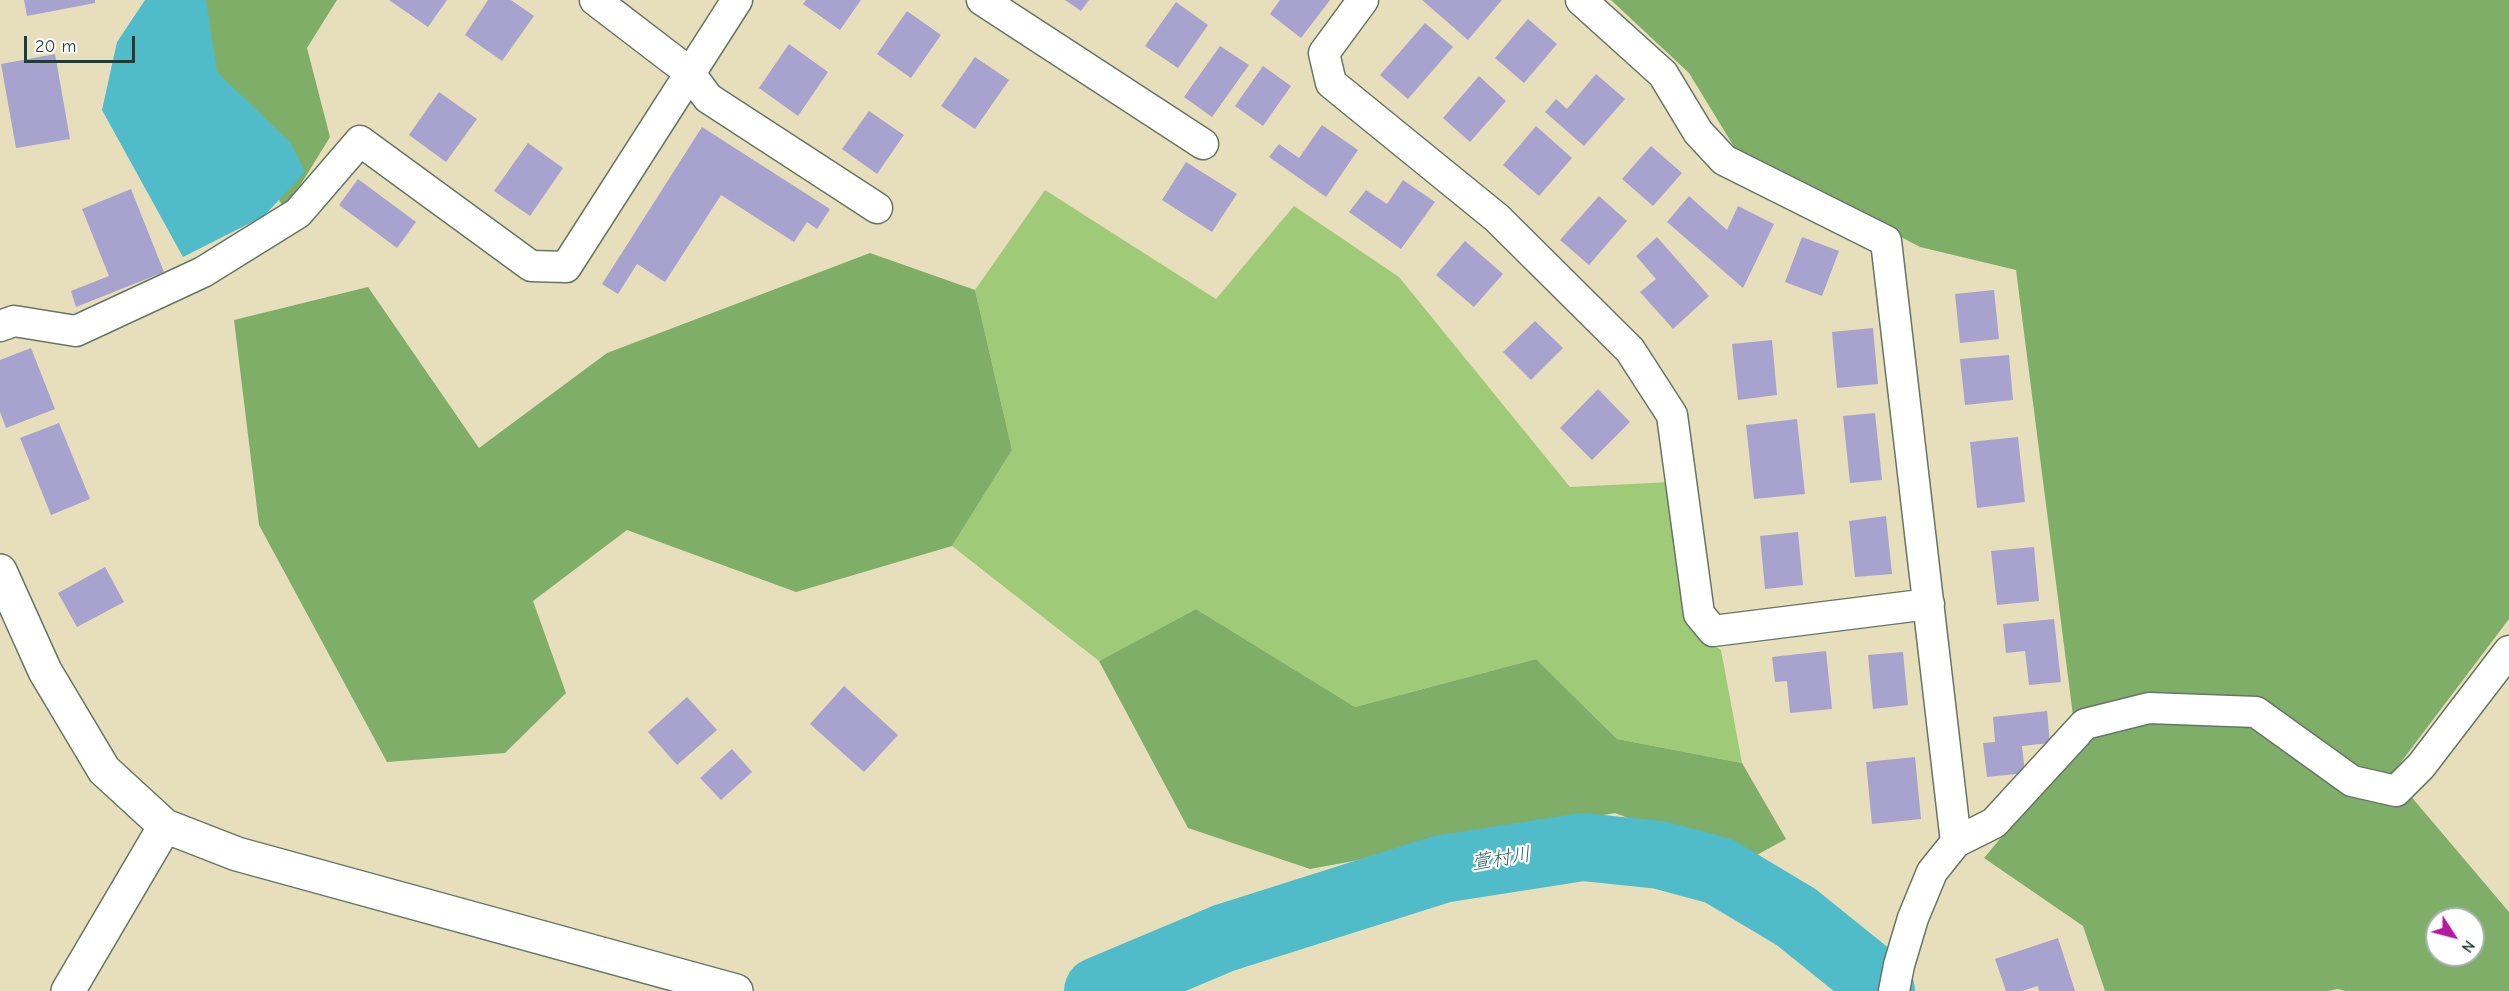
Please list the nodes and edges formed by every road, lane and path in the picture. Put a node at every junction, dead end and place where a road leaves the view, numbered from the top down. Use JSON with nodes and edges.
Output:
{"nodes":[{"id":1,"x":595,"y":0,"type":"edge"},
{"id":2,"x":737,"y":0,"type":"edge"},
{"id":3,"x":982,"y":0,"type":"edge"},
{"id":4,"x":1363,"y":0,"type":"edge"},
{"id":5,"x":1581,"y":0,"type":"edge"},
{"id":6,"x":689,"y":72,"type":"junction"},
{"id":7,"x":1203,"y":144,"type":"dead end"},
{"id":8,"x":877,"y":208,"type":"dead end"},
{"id":9,"x":0,"y":326,"type":"edge"},
{"id":10,"x":0,"y":571,"type":"edge"},
{"id":11,"x":1929,"y":604,"type":"junction"},
{"id":12,"x":2509,"y":651,"type":"edge"},
{"id":13,"x":165,"y":826,"type":"junction"},
{"id":14,"x":1956,"y":842,"type":"junction"},
{"id":15,"x":1896,"y":978,"type":"edge"},
{"id":16,"x":68,"y":991,"type":"edge"},
{"id":17,"x":736,"y":991,"type":"edge"}],
"edges":[{"from":1,"to":6,"type":"street"},
{"from":2,"to":6,"type":"street"},
{"from":3,"to":7,"type":"street"},
{"from":4,"to":11,"type":"street"},
{"from":5,"to":11,"type":"street"},
{"from":6,"to":8,"type":"street"},
{"from":6,"to":9,"type":"street"},
{"from":10,"to":13,"type":"street"},
{"from":11,"to":14,"type":"street"},
{"from":12,"to":14,"type":"street"},
{"from":13,"to":16,"type":"street"},
{"from":13,"to":17,"type":"street"},
{"from":14,"to":15,"type":"street"}]}
